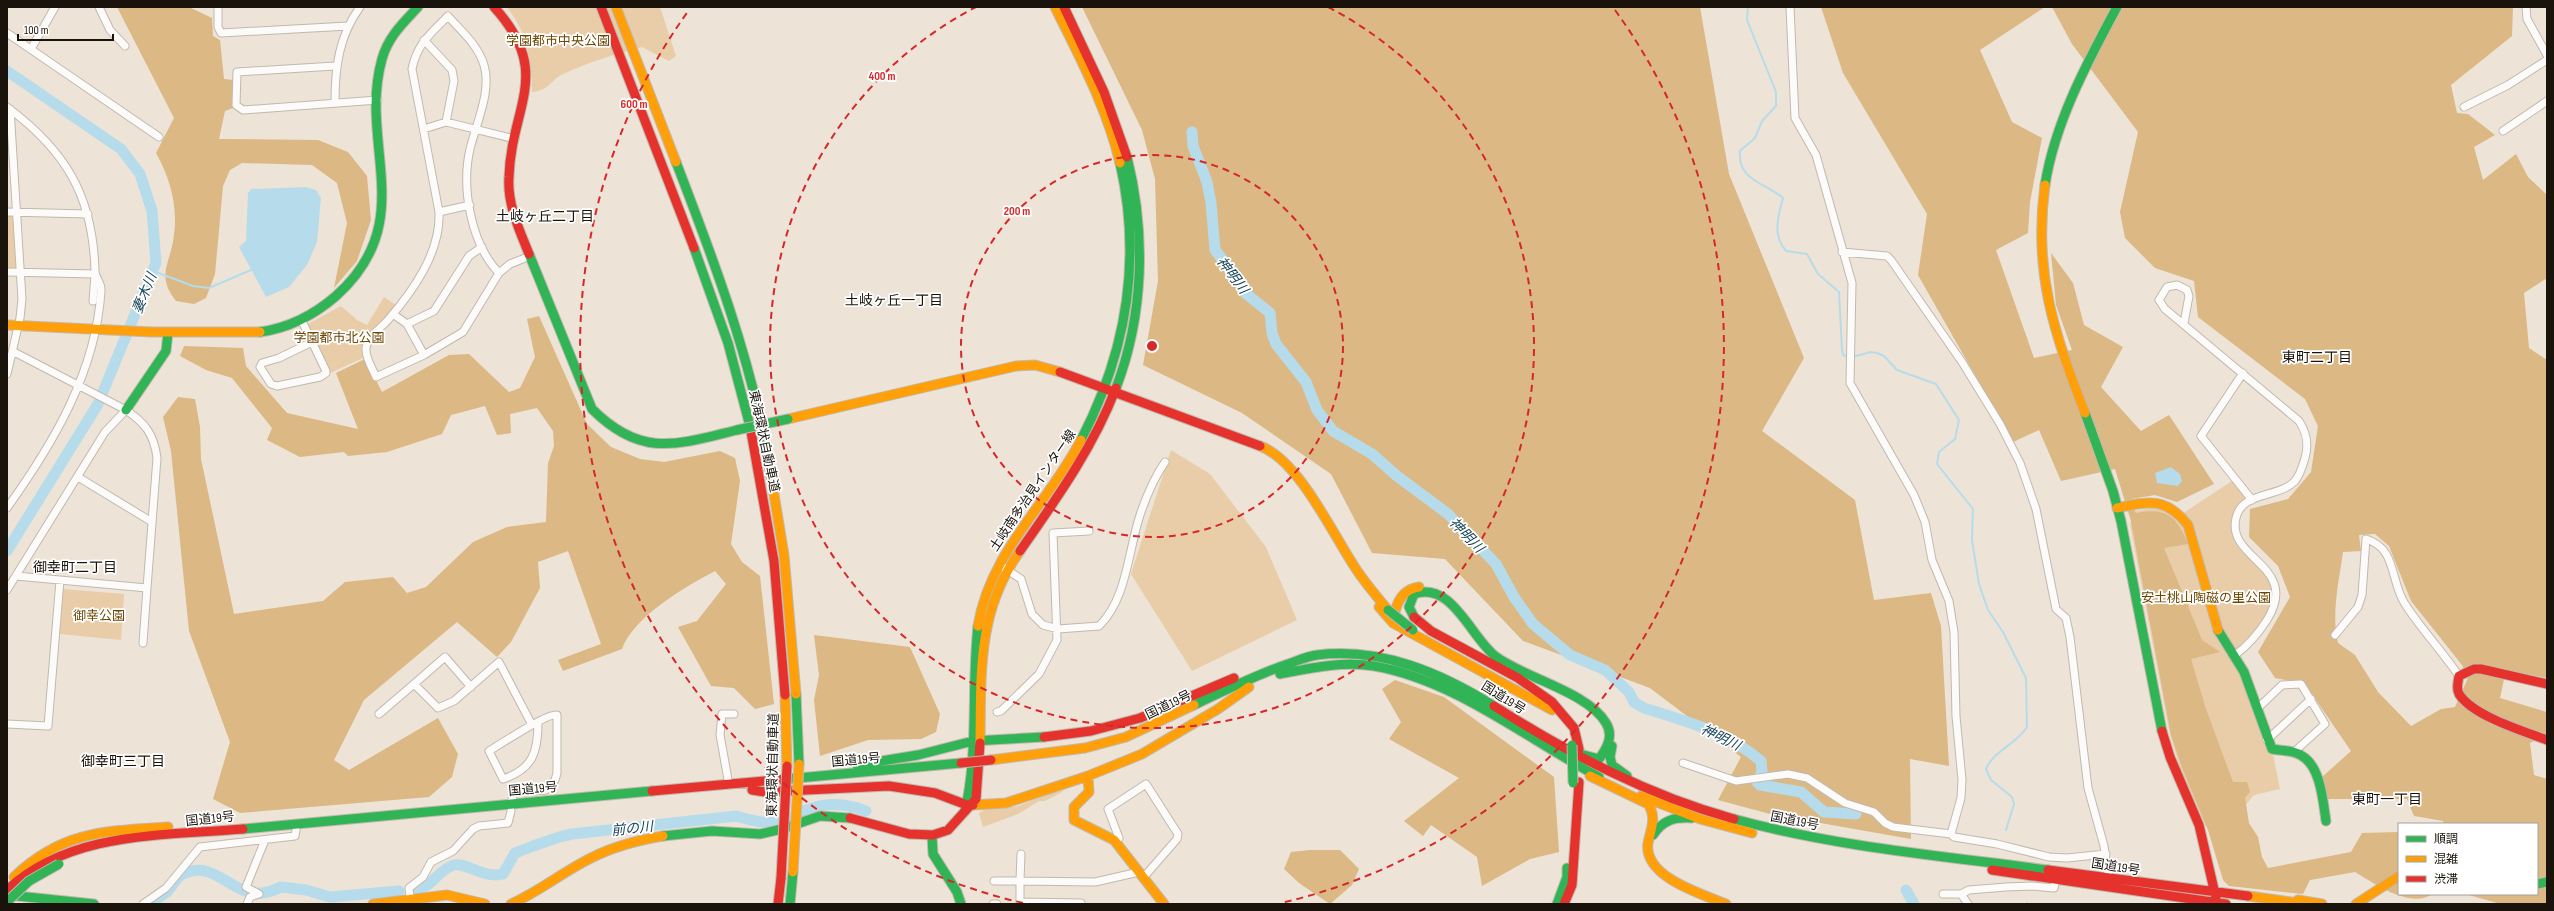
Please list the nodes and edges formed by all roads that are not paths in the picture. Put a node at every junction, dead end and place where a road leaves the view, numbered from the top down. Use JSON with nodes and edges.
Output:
{"nodes":[{"id":1,"x":55,"y":7,"type":"edge"},
{"id":2,"x":99,"y":7,"type":"edge"},
{"id":3,"x":218,"y":7,"type":"edge"},
{"id":4,"x":360,"y":7,"type":"edge"},
{"id":5,"x":418,"y":7,"type":"edge"},
{"id":6,"x":494,"y":7,"type":"edge"},
{"id":7,"x":601,"y":7,"type":"edge"},
{"id":8,"x":616,"y":7,"type":"edge"},
{"id":9,"x":1055,"y":7,"type":"edge"},
{"id":10,"x":1064,"y":7,"type":"edge"},
{"id":11,"x":1790,"y":7,"type":"edge"},
{"id":12,"x":2117,"y":7,"type":"edge"},
{"id":13,"x":2526,"y":7,"type":"edge"},
{"id":14,"x":348,"y":26,"type":"junction"},
{"id":15,"x":7,"y":33,"type":"edge"},
{"id":16,"x":424,"y":40,"type":"junction"},
{"id":17,"x":125,"y":46,"type":"dead end"},
{"id":18,"x":31,"y":49,"type":"junction"},
{"id":19,"x":2547,"y":55,"type":"edge"},
{"id":20,"x":2547,"y":60,"type":"edge"},
{"id":21,"x":335,"y":66,"type":"junction"},
{"id":22,"x":378,"y":100,"type":"junction"},
{"id":23,"x":2547,"y":101,"type":"edge"},
{"id":24,"x":335,"y":102,"type":"junction"},
{"id":25,"x":2464,"y":107,"type":"dead end"},
{"id":26,"x":8,"y":108,"type":"edge"},
{"id":27,"x":446,"y":122,"type":"junction"},
{"id":28,"x":424,"y":129,"type":"junction"},
{"id":29,"x":476,"y":129,"type":"junction"},
{"id":30,"x":2503,"y":131,"type":"dead end"},
{"id":31,"x":159,"y":137,"type":"dead end"},
{"id":32,"x":515,"y":139,"type":"junction"},
{"id":33,"x":10,"y":159,"type":"edge"},
{"id":34,"x":470,"y":206,"type":"junction"},
{"id":35,"x":7,"y":212,"type":"edge"},
{"id":36,"x":16,"y":212,"type":"junction"},
{"id":37,"x":439,"y":212,"type":"junction"},
{"id":38,"x":88,"y":214,"type":"junction"},
{"id":39,"x":482,"y":247,"type":"junction"},
{"id":40,"x":1842,"y":252,"type":"junction"},
{"id":41,"x":530,"y":256,"type":"junction"},
{"id":42,"x":7,"y":272,"type":"edge"},
{"id":43,"x":20,"y":272,"type":"junction"},
{"id":44,"x":499,"y":273,"type":"junction"},
{"id":45,"x":95,"y":274,"type":"junction"},
{"id":46,"x":93,"y":302,"type":"dead end"},
{"id":47,"x":393,"y":314,"type":"junction"},
{"id":48,"x":301,"y":319,"type":"junction"},
{"id":49,"x":2184,"y":323,"type":"junction"},
{"id":50,"x":407,"y":324,"type":"junction"},
{"id":51,"x":7,"y":325,"type":"edge"},
{"id":52,"x":19,"y":326,"type":"junction"},
{"id":53,"x":97,"y":330,"type":"junction"},
{"id":54,"x":168,"y":333,"type":"junction"},
{"id":55,"x":312,"y":342,"type":"junction"},
{"id":56,"x":14,"y":352,"type":"junction"},
{"id":57,"x":424,"y":355,"type":"junction"},
{"id":58,"x":2243,"y":373,"type":"junction"},
{"id":59,"x":7,"y":374,"type":"edge"},
{"id":60,"x":80,"y":387,"type":"junction"},
{"id":61,"x":1110,"y":391,"type":"junction"},
{"id":62,"x":123,"y":408,"type":"junction"},
{"id":63,"x":1249,"y":443,"type":"junction"},
{"id":64,"x":1165,"y":462,"type":"dead end"},
{"id":65,"x":78,"y":477,"type":"junction"},
{"id":66,"x":2252,"y":500,"type":"junction"},
{"id":67,"x":7,"y":508,"type":"edge"},
{"id":68,"x":2117,"y":508,"type":"junction"},
{"id":69,"x":152,"y":522,"type":"junction"},
{"id":70,"x":1089,"y":531,"type":"dead end"},
{"id":71,"x":998,"y":564,"type":"junction"},
{"id":72,"x":1007,"y":569,"type":"junction"},
{"id":73,"x":16,"y":576,"type":"junction"},
{"id":74,"x":60,"y":580,"type":"junction"},
{"id":75,"x":147,"y":588,"type":"junction"},
{"id":76,"x":7,"y":590,"type":"edge"},
{"id":77,"x":1391,"y":610,"type":"junction"},
{"id":78,"x":1058,"y":629,"type":"junction"},
{"id":79,"x":2335,"y":635,"type":"dead end"},
{"id":80,"x":143,"y":643,"type":"dead end"},
{"id":81,"x":2234,"y":655,"type":"junction"},
{"id":82,"x":1316,"y":656,"type":"junction"},
{"id":83,"x":2459,"y":676,"type":"junction"},
{"id":84,"x":414,"y":684,"type":"junction"},
{"id":85,"x":2547,"y":684,"type":"edge"},
{"id":86,"x":1249,"y":687,"type":"junction"},
{"id":87,"x":471,"y":688,"type":"junction"},
{"id":88,"x":2311,"y":699,"type":"junction"},
{"id":89,"x":1487,"y":703,"type":"junction"},
{"id":90,"x":1556,"y":706,"type":"junction"},
{"id":91,"x":2256,"y":708,"type":"junction"},
{"id":92,"x":997,"y":712,"type":"dead end"},
{"id":93,"x":379,"y":714,"type":"dead end"},
{"id":94,"x":734,"y":714,"type":"dead end"},
{"id":95,"x":7,"y":724,"type":"edge"},
{"id":96,"x":535,"y":724,"type":"junction"},
{"id":97,"x":2267,"y":740,"type":"junction"},
{"id":98,"x":2547,"y":740,"type":"edge"},
{"id":99,"x":977,"y":741,"type":"junction"},
{"id":100,"x":1575,"y":747,"type":"junction"},
{"id":101,"x":2294,"y":752,"type":"junction"},
{"id":102,"x":1683,"y":763,"type":"dead end"},
{"id":103,"x":992,"y":764,"type":"junction"},
{"id":104,"x":961,"y":767,"type":"junction"},
{"id":105,"x":1586,"y":771,"type":"junction"},
{"id":106,"x":1088,"y":776,"type":"junction"},
{"id":107,"x":790,"y":779,"type":"junction"},
{"id":108,"x":1576,"y":782,"type":"junction"},
{"id":109,"x":729,"y":785,"type":"junction"},
{"id":110,"x":752,"y":790,"type":"junction"},
{"id":111,"x":973,"y":803,"type":"junction"},
{"id":112,"x":511,"y":808,"type":"junction"},
{"id":113,"x":1693,"y":808,"type":"junction"},
{"id":114,"x":1700,"y":819,"type":"junction"},
{"id":115,"x":2326,"y":821,"type":"dead end"},
{"id":116,"x":235,"y":828,"type":"junction"},
{"id":117,"x":296,"y":830,"type":"junction"},
{"id":118,"x":1951,"y":834,"type":"junction"},
{"id":119,"x":932,"y":836,"type":"junction"},
{"id":120,"x":1652,"y":836,"type":"junction"},
{"id":121,"x":1119,"y":838,"type":"dead end"},
{"id":122,"x":265,"y":840,"type":"junction"},
{"id":123,"x":1021,"y":854,"type":"dead end"},
{"id":124,"x":2106,"y":854,"type":"junction"},
{"id":125,"x":57,"y":861,"type":"junction"},
{"id":126,"x":1141,"y":875,"type":"junction"},
{"id":127,"x":2398,"y":877,"type":"edge"},
{"id":128,"x":2056,"y":879,"type":"junction"},
{"id":129,"x":994,"y":881,"type":"dead end"},
{"id":130,"x":1020,"y":881,"type":"junction"},
{"id":131,"x":2109,"y":883,"type":"junction"},
{"id":132,"x":7,"y":886,"type":"edge"},
{"id":133,"x":7,"y":890,"type":"edge"},
{"id":134,"x":2215,"y":893,"type":"junction"},
{"id":135,"x":1943,"y":894,"type":"dead end"},
{"id":136,"x":1961,"y":894,"type":"junction"},
{"id":137,"x":7,"y":895,"type":"edge"},
{"id":138,"x":410,"y":898,"type":"junction"},
{"id":139,"x":2288,"y":900,"type":"junction"},
{"id":140,"x":248,"y":901,"type":"edge"},
{"id":141,"x":7,"y":902,"type":"edge"},
{"id":142,"x":516,"y":903,"type":"edge"},
{"id":143,"x":1020,"y":903,"type":"edge"},
{"id":144,"x":1080,"y":903,"type":"dead end"},
{"id":145,"x":1161,"y":903,"type":"edge"},
{"id":146,"x":94,"y":904,"type":"edge"},
{"id":147,"x":143,"y":904,"type":"edge"},
{"id":148,"x":373,"y":904,"type":"edge"},
{"id":149,"x":485,"y":904,"type":"edge"},
{"id":150,"x":778,"y":904,"type":"edge"},
{"id":151,"x":790,"y":904,"type":"edge"},
{"id":152,"x":961,"y":904,"type":"edge"},
{"id":153,"x":993,"y":904,"type":"edge"},
{"id":154,"x":997,"y":904,"type":"edge"},
{"id":155,"x":1557,"y":904,"type":"edge"},
{"id":156,"x":1564,"y":904,"type":"edge"},
{"id":157,"x":1726,"y":904,"type":"edge"},
{"id":158,"x":1968,"y":904,"type":"edge"},
{"id":159,"x":2220,"y":904,"type":"edge"},
{"id":160,"x":2306,"y":904,"type":"edge"},
{"id":161,"x":2322,"y":904,"type":"edge"},
{"id":162,"x":2348,"y":904,"type":"edge"},
{"id":163,"x":2357,"y":904,"type":"edge"}],
"edges":[{"from":1,"to":18,"type":"street"},
{"from":2,"to":17,"type":"street"},
{"from":3,"to":14,"type":"street"},
{"from":4,"to":14,"type":"street"},
{"from":5,"to":22,"type":"main road"},
{"from":6,"to":32,"type":"main road"},
{"from":7,"to":150,"type":"main road","name":"東海環状自動車道","bridge":true},
{"from":8,"to":151,"type":"main road","name":"東海環状自動車道","bridge":true},
{"from":9,"to":61,"type":"main road","name":"土岐南多治見インター線"},
{"from":10,"to":61,"type":"main road","name":"土岐南多治見インター線"},
{"from":11,"to":40,"type":"street"},
{"from":12,"to":68,"type":"main road"},
{"from":13,"to":19,"type":"street"},
{"from":14,"to":21,"type":"street"},
{"from":15,"to":18,"type":"street"},
{"from":16,"to":27,"type":"street"},
{"from":16,"to":28,"type":"street"},
{"from":16,"to":29,"type":"street"},
{"from":18,"to":31,"type":"street"},
{"from":20,"to":25,"type":"street"},
{"from":21,"to":24,"type":"street"},
{"from":21,"to":24,"type":"street"},
{"from":22,"to":24,"type":"street"},
{"from":22,"to":48,"type":"main road"},
{"from":23,"to":30,"type":"street"},
{"from":26,"to":33,"type":"street"},
{"from":26,"to":38,"type":"street"},
{"from":27,"to":28,"type":"street"},
{"from":27,"to":29,"type":"street"},
{"from":28,"to":37,"type":"street"},
{"from":29,"to":32,"type":"street"},
{"from":29,"to":34,"type":"street"},
{"from":32,"to":41,"type":"main road"},
{"from":33,"to":36,"type":"street"},
{"from":34,"to":37,"type":"street"},
{"from":34,"to":39,"type":"street"},
{"from":35,"to":36,"type":"street"},
{"from":36,"to":38,"type":"street"},
{"from":36,"to":43,"type":"street"},
{"from":37,"to":47,"type":"street"},
{"from":38,"to":45,"type":"street"},
{"from":39,"to":44,"type":"street"},
{"from":39,"to":50,"type":"street"},
{"from":40,"to":118,"type":"street"},
{"from":40,"to":124,"type":"street"},
{"from":41,"to":44,"type":"street"},
{"from":41,"to":61,"type":"main road","bridge":true},
{"from":42,"to":43,"type":"street"},
{"from":43,"to":45,"type":"street"},
{"from":43,"to":52,"type":"street"},
{"from":44,"to":57,"type":"street"},
{"from":45,"to":46,"type":"street"},
{"from":45,"to":53,"type":"street"},
{"from":47,"to":50,"type":"street"},
{"from":47,"to":57,"type":"street"},
{"from":48,"to":54,"type":"main road"},
{"from":48,"to":55,"type":"street"},
{"from":49,"to":49,"type":"street"},
{"from":49,"to":58,"type":"street"},
{"from":50,"to":57,"type":"street"},
{"from":51,"to":52,"type":"main road"},
{"from":52,"to":53,"type":"main road"},
{"from":52,"to":56,"type":"street"},
{"from":53,"to":54,"type":"main road"},
{"from":53,"to":60,"type":"street"},
{"from":54,"to":62,"type":"main road"},
{"from":55,"to":55,"type":"street"},
{"from":56,"to":59,"type":"street"},
{"from":56,"to":60,"type":"street"},
{"from":58,"to":66,"type":"street"},
{"from":58,"to":66,"type":"street"},
{"from":60,"to":62,"type":"street"},
{"from":60,"to":67,"type":"street"},
{"from":61,"to":63,"type":"main road"},
{"from":61,"to":71,"type":"main road","name":"土岐南多治見インター線"},
{"from":61,"to":72,"type":"main road","name":"土岐南多治見インター線"},
{"from":62,"to":65,"type":"street"},
{"from":62,"to":69,"type":"street"},
{"from":63,"to":77,"type":"main road"},
{"from":63,"to":100,"type":"main road"},
{"from":64,"to":78,"type":"street"},
{"from":65,"to":69,"type":"street"},
{"from":65,"to":73,"type":"street"},
{"from":66,"to":81,"type":"street"},
{"from":68,"to":81,"type":"main road"},
{"from":68,"to":134,"type":"main road"},
{"from":69,"to":75,"type":"street"},
{"from":70,"to":78,"type":"street"},
{"from":71,"to":72,"type":"street"},
{"from":71,"to":99,"type":"main road","name":"土岐南多治見インター線"},
{"from":72,"to":78,"type":"street"},
{"from":72,"to":99,"type":"main road","name":"土岐南多治見インター線"},
{"from":73,"to":74,"type":"street"},
{"from":73,"to":76,"type":"street"},
{"from":74,"to":75,"type":"street"},
{"from":74,"to":95,"type":"street"},
{"from":75,"to":80,"type":"street"},
{"from":77,"to":90,"type":"main road","bridge":true},
{"from":77,"to":113,"type":"main road"},
{"from":78,"to":92,"type":"street"},
{"from":79,"to":83,"type":"street"},
{"from":81,"to":91,"type":"main road"},
{"from":82,"to":89,"type":"main road","name":"国道19号"},
{"from":82,"to":99,"type":"main road"},
{"from":82,"to":103,"type":"main road","name":"国道19号"},
{"from":83,"to":85,"type":"main road"},
{"from":83,"to":98,"type":"main road"},
{"from":84,"to":87,"type":"street"},
{"from":84,"to":87,"type":"street"},
{"from":84,"to":93,"type":"street"},
{"from":86,"to":103,"type":"main road","name":"国道19号"},
{"from":86,"to":105,"type":"main road","name":"国道19号"},
{"from":86,"to":106,"type":"main road"},
{"from":87,"to":96,"type":"street"},
{"from":88,"to":91,"type":"street"},
{"from":88,"to":97,"type":"street"},
{"from":88,"to":101,"type":"street"},
{"from":89,"to":90,"type":"main road"},
{"from":89,"to":113,"type":"main road","name":"国道19号"},
{"from":90,"to":100,"type":"main road"},
{"from":91,"to":97,"type":"main road"},
{"from":94,"to":109,"type":"street"},
{"from":96,"to":96,"type":"street"},
{"from":96,"to":112,"type":"street"},
{"from":97,"to":101,"type":"main road"},
{"from":99,"to":107,"type":"main road"},
{"from":99,"to":111,"type":"main road"},
{"from":100,"to":108,"type":"main road"},
{"from":101,"to":115,"type":"main road"},
{"from":102,"to":118,"type":"street"},
{"from":103,"to":104,"type":"main road","name":"国道19号"},
{"from":104,"to":107,"type":"main road","name":"国道19号"},
{"from":104,"to":110,"type":"main road","name":"国道19号"},
{"from":105,"to":114,"type":"main road","name":"国道19号"},
{"from":105,"to":120,"type":"main road"},
{"from":106,"to":111,"type":"main road"},
{"from":106,"to":126,"type":"main road"},
{"from":107,"to":109,"type":"main road","name":"国道19号"},
{"from":108,"to":155,"type":"main road"},
{"from":108,"to":156,"type":"main road"},
{"from":109,"to":112,"type":"main road","name":"国道19号"},
{"from":110,"to":111,"type":"main road"},
{"from":110,"to":112,"type":"main road","name":"国道19号"},
{"from":111,"to":119,"type":"main road"},
{"from":112,"to":116,"type":"main road","name":"国道19号"},
{"from":112,"to":117,"type":"main road","name":"国道19号"},
{"from":112,"to":138,"type":"street"},
{"from":113,"to":131,"type":"main road","name":"国道19号"},
{"from":114,"to":120,"type":"main road"},
{"from":114,"to":128,"type":"main road","name":"国道19号"},
{"from":116,"to":125,"type":"main road","name":"国道19号"},
{"from":116,"to":132,"type":"main road"},
{"from":117,"to":122,"type":"street"},
{"from":117,"to":125,"type":"main road","name":"国道19号"},
{"from":118,"to":124,"type":"street"},
{"from":119,"to":142,"type":"main road"},
{"from":119,"to":152,"type":"main road"},
{"from":120,"to":157,"type":"main road"},
{"from":121,"to":126,"type":"street"},
{"from":122,"to":140,"type":"street"},
{"from":122,"to":147,"type":"street"},
{"from":123,"to":130,"type":"street"},
{"from":124,"to":131,"type":"street"},
{"from":125,"to":133,"type":"main road","name":"国道19号"},
{"from":125,"to":141,"type":"main road","name":"国道19号","bridge":true},
{"from":126,"to":130,"type":"street"},
{"from":126,"to":145,"type":"main road"},
{"from":127,"to":163,"type":"main road"},
{"from":128,"to":131,"type":"main road","name":"国道19号"},
{"from":128,"to":136,"type":"street"},
{"from":129,"to":130,"type":"street"},
{"from":130,"to":143,"type":"street"},
{"from":131,"to":134,"type":"main road","name":"国道19号"},
{"from":131,"to":159,"type":"main road","name":"国道19号"},
{"from":134,"to":139,"type":"main road","name":"国道19号"},
{"from":134,"to":159,"type":"main road"},
{"from":135,"to":136,"type":"street"},
{"from":136,"to":158,"type":"street"},
{"from":137,"to":146,"type":"main road"},
{"from":138,"to":148,"type":"main road"},
{"from":138,"to":149,"type":"main road"},
{"from":139,"to":160,"type":"main road","name":"国道19号"},
{"from":139,"to":161,"type":"main road"},
{"from":143,"to":144,"type":"street"},
{"from":153,"to":154,"type":"street"},
{"from":162,"to":163,"type":"main road"}]}
